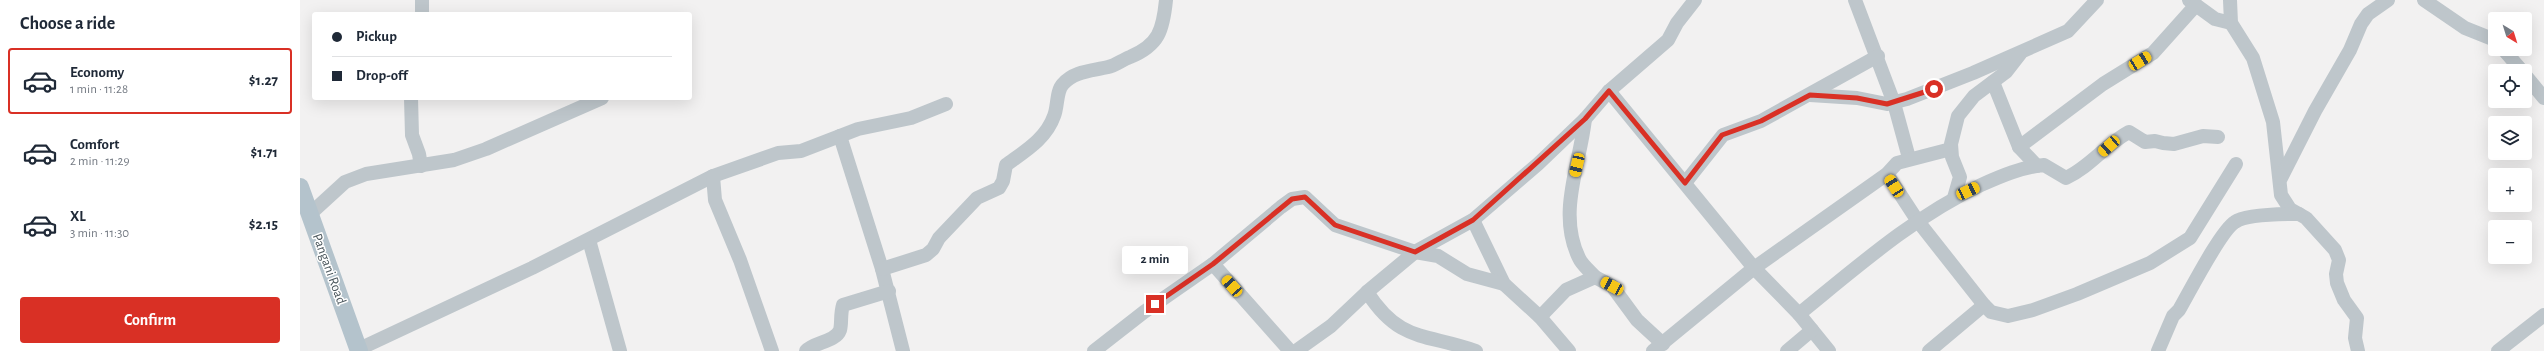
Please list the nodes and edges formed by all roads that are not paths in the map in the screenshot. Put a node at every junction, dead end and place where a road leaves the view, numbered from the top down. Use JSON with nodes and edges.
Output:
{"nodes":[{"id":1,"x":422,"y":0,"type":"edge"},
{"id":2,"x":1166,"y":0,"type":"edge"},
{"id":3,"x":1695,"y":0,"type":"edge"},
{"id":4,"x":1856,"y":0,"type":"edge"},
{"id":5,"x":2098,"y":0,"type":"edge"},
{"id":6,"x":2230,"y":0,"type":"edge"},
{"id":7,"x":2388,"y":0,"type":"edge"},
{"id":8,"x":2424,"y":0,"type":"edge"},
{"id":9,"x":2193,"y":2,"type":"edge"},
{"id":10,"x":422,"y":12,"type":"edge"},
{"id":11,"x":2231,"y":23,"type":"junction"},
{"id":12,"x":2488,"y":37,"type":"edge"},
{"id":13,"x":2022,"y":52,"type":"junction"},
{"id":14,"x":1878,"y":56,"type":"junction"},
{"id":15,"x":2509,"y":56,"type":"edge"},
{"id":16,"x":2516,"y":64,"type":"edge"},
{"id":17,"x":1993,"y":82,"type":"junction"},
{"id":18,"x":2532,"y":83,"type":"edge"},
{"id":19,"x":1609,"y":91,"type":"junction"},
{"id":20,"x":1810,"y":95,"type":"junction"},
{"id":21,"x":2544,"y":98,"type":"edge"},
{"id":22,"x":411,"y":100,"type":"edge"},
{"id":23,"x":598,"y":100,"type":"edge"},
{"id":24,"x":1894,"y":103,"type":"junction"},
{"id":25,"x":946,"y":104,"type":"dead end"},
{"id":26,"x":1585,"y":119,"type":"junction"},
{"id":27,"x":840,"y":136,"type":"junction"},
{"id":28,"x":2218,"y":137,"type":"dead end"},
{"id":29,"x":2019,"y":147,"type":"junction"},
{"id":30,"x":1951,"y":149,"type":"junction"},
{"id":31,"x":1909,"y":158,"type":"junction"},
{"id":32,"x":2236,"y":164,"type":"dead end"},
{"id":33,"x":421,"y":166,"type":"junction"},
{"id":34,"x":2037,"y":166,"type":"junction"},
{"id":35,"x":1887,"y":174,"type":"junction"},
{"id":36,"x":713,"y":176,"type":"junction"},
{"id":37,"x":2280,"y":178,"type":"junction"},
{"id":38,"x":1685,"y":183,"type":"junction"},
{"id":39,"x":300,"y":187,"type":"edge"},
{"id":40,"x":1954,"y":198,"type":"junction"},
{"id":41,"x":310,"y":214,"type":"junction"},
{"id":42,"x":2299,"y":214,"type":"junction"},
{"id":43,"x":1473,"y":220,"type":"junction"},
{"id":44,"x":1917,"y":220,"type":"junction"},
{"id":45,"x":589,"y":240,"type":"junction"},
{"id":46,"x":1415,"y":252,"type":"junction"},
{"id":47,"x":1213,"y":264,"type":"junction"},
{"id":48,"x":1754,"y":268,"type":"junction"},
{"id":49,"x":882,"y":269,"type":"junction"},
{"id":50,"x":1595,"y":277,"type":"junction"},
{"id":51,"x":1504,"y":284,"type":"junction"},
{"id":52,"x":889,"y":291,"type":"junction"},
{"id":53,"x":1367,"y":292,"type":"junction"},
{"id":54,"x":1984,"y":306,"type":"junction"},
{"id":55,"x":1799,"y":314,"type":"junction"},
{"id":56,"x":2544,"y":315,"type":"edge"},
{"id":57,"x":1540,"y":317,"type":"junction"},
{"id":58,"x":1812,"y":330,"type":"junction"},
{"id":59,"x":2357,"y":345,"type":"edge"},
{"id":60,"x":1658,"y":348,"type":"edge"},
{"id":61,"x":359,"y":350,"type":"edge"},
{"id":62,"x":620,"y":351,"type":"edge"},
{"id":63,"x":772,"y":351,"type":"edge"},
{"id":64,"x":806,"y":351,"type":"edge"},
{"id":65,"x":903,"y":351,"type":"edge"},
{"id":66,"x":1094,"y":351,"type":"edge"},
{"id":67,"x":1290,"y":351,"type":"edge"},
{"id":68,"x":1296,"y":351,"type":"edge"},
{"id":69,"x":1476,"y":351,"type":"edge"},
{"id":70,"x":1570,"y":351,"type":"edge"},
{"id":71,"x":1787,"y":351,"type":"edge"},
{"id":72,"x":1829,"y":351,"type":"edge"},
{"id":73,"x":1929,"y":351,"type":"edge"},
{"id":74,"x":2158,"y":351,"type":"edge"},
{"id":75,"x":2346,"y":351,"type":"edge"},
{"id":76,"x":2498,"y":351,"type":"edge"}],
"edges":[{"from":1,"to":10,"type":"street"},
{"from":2,"to":49,"type":"street"},
{"from":3,"to":19,"type":"street"},
{"from":4,"to":14,"type":"street"},
{"from":5,"to":13,"type":"street"},
{"from":6,"to":11,"type":"street"},
{"from":7,"to":37,"type":"street"},
{"from":8,"to":12,"type":"street"},
{"from":9,"to":11,"type":"street"},
{"from":9,"to":29,"type":"street"},
{"from":11,"to":37,"type":"street"},
{"from":13,"to":17,"type":"street"},
{"from":13,"to":24,"type":"street"},
{"from":14,"to":20,"type":"street"},
{"from":14,"to":24,"type":"street"},
{"from":15,"to":16,"type":"street"},
{"from":17,"to":29,"type":"street"},
{"from":17,"to":30,"type":"street"},
{"from":18,"to":21,"type":"street"},
{"from":19,"to":26,"type":"street"},
{"from":19,"to":38,"type":"street"},
{"from":20,"to":24,"type":"street"},
{"from":20,"to":38,"type":"street"},
{"from":22,"to":33,"type":"street"},
{"from":23,"to":33,"type":"street"},
{"from":24,"to":31,"type":"street"},
{"from":25,"to":27,"type":"street"},
{"from":26,"to":43,"type":"street"},
{"from":26,"to":50,"type":"street"},
{"from":27,"to":36,"type":"street"},
{"from":27,"to":49,"type":"street"},
{"from":28,"to":34,"type":"street"},
{"from":29,"to":34,"type":"street"},
{"from":30,"to":31,"type":"street"},
{"from":30,"to":40,"type":"street"},
{"from":31,"to":35,"type":"street"},
{"from":32,"to":54,"type":"street"},
{"from":33,"to":41,"type":"street"},
{"from":34,"to":40,"type":"street"},
{"from":35,"to":44,"type":"street"},
{"from":35,"to":48,"type":"street"},
{"from":36,"to":45,"type":"street"},
{"from":36,"to":63,"type":"street"},
{"from":37,"to":42,"type":"street"},
{"from":38,"to":48,"type":"street"},
{"from":39,"to":41,"type":"main road","name":"Pangani Road"},
{"from":40,"to":44,"type":"street"},
{"from":41,"to":61,"type":"main road","name":"Pangani Road"},
{"from":42,"to":59,"type":"street"},
{"from":42,"to":74,"type":"street"},
{"from":43,"to":46,"type":"street"},
{"from":43,"to":51,"type":"street"},
{"from":44,"to":54,"type":"street"},
{"from":44,"to":55,"type":"street"},
{"from":45,"to":61,"type":"street"},
{"from":45,"to":62,"type":"street"},
{"from":46,"to":47,"type":"street"},
{"from":46,"to":51,"type":"street"},
{"from":46,"to":53,"type":"street"},
{"from":47,"to":66,"type":"street"},
{"from":47,"to":67,"type":"street"},
{"from":48,"to":55,"type":"street"},
{"from":48,"to":60,"type":"street"},
{"from":49,"to":52,"type":"street"},
{"from":50,"to":57,"type":"street"},
{"from":50,"to":60,"type":"street"},
{"from":51,"to":57,"type":"street"},
{"from":52,"to":64,"type":"street"},
{"from":52,"to":65,"type":"street"},
{"from":53,"to":68,"type":"street"},
{"from":53,"to":69,"type":"street"},
{"from":54,"to":73,"type":"street"},
{"from":55,"to":58,"type":"street"},
{"from":56,"to":76,"type":"street"},
{"from":57,"to":70,"type":"street"},
{"from":58,"to":71,"type":"street"},
{"from":58,"to":72,"type":"street"},
{"from":59,"to":75,"type":"street"}]}
